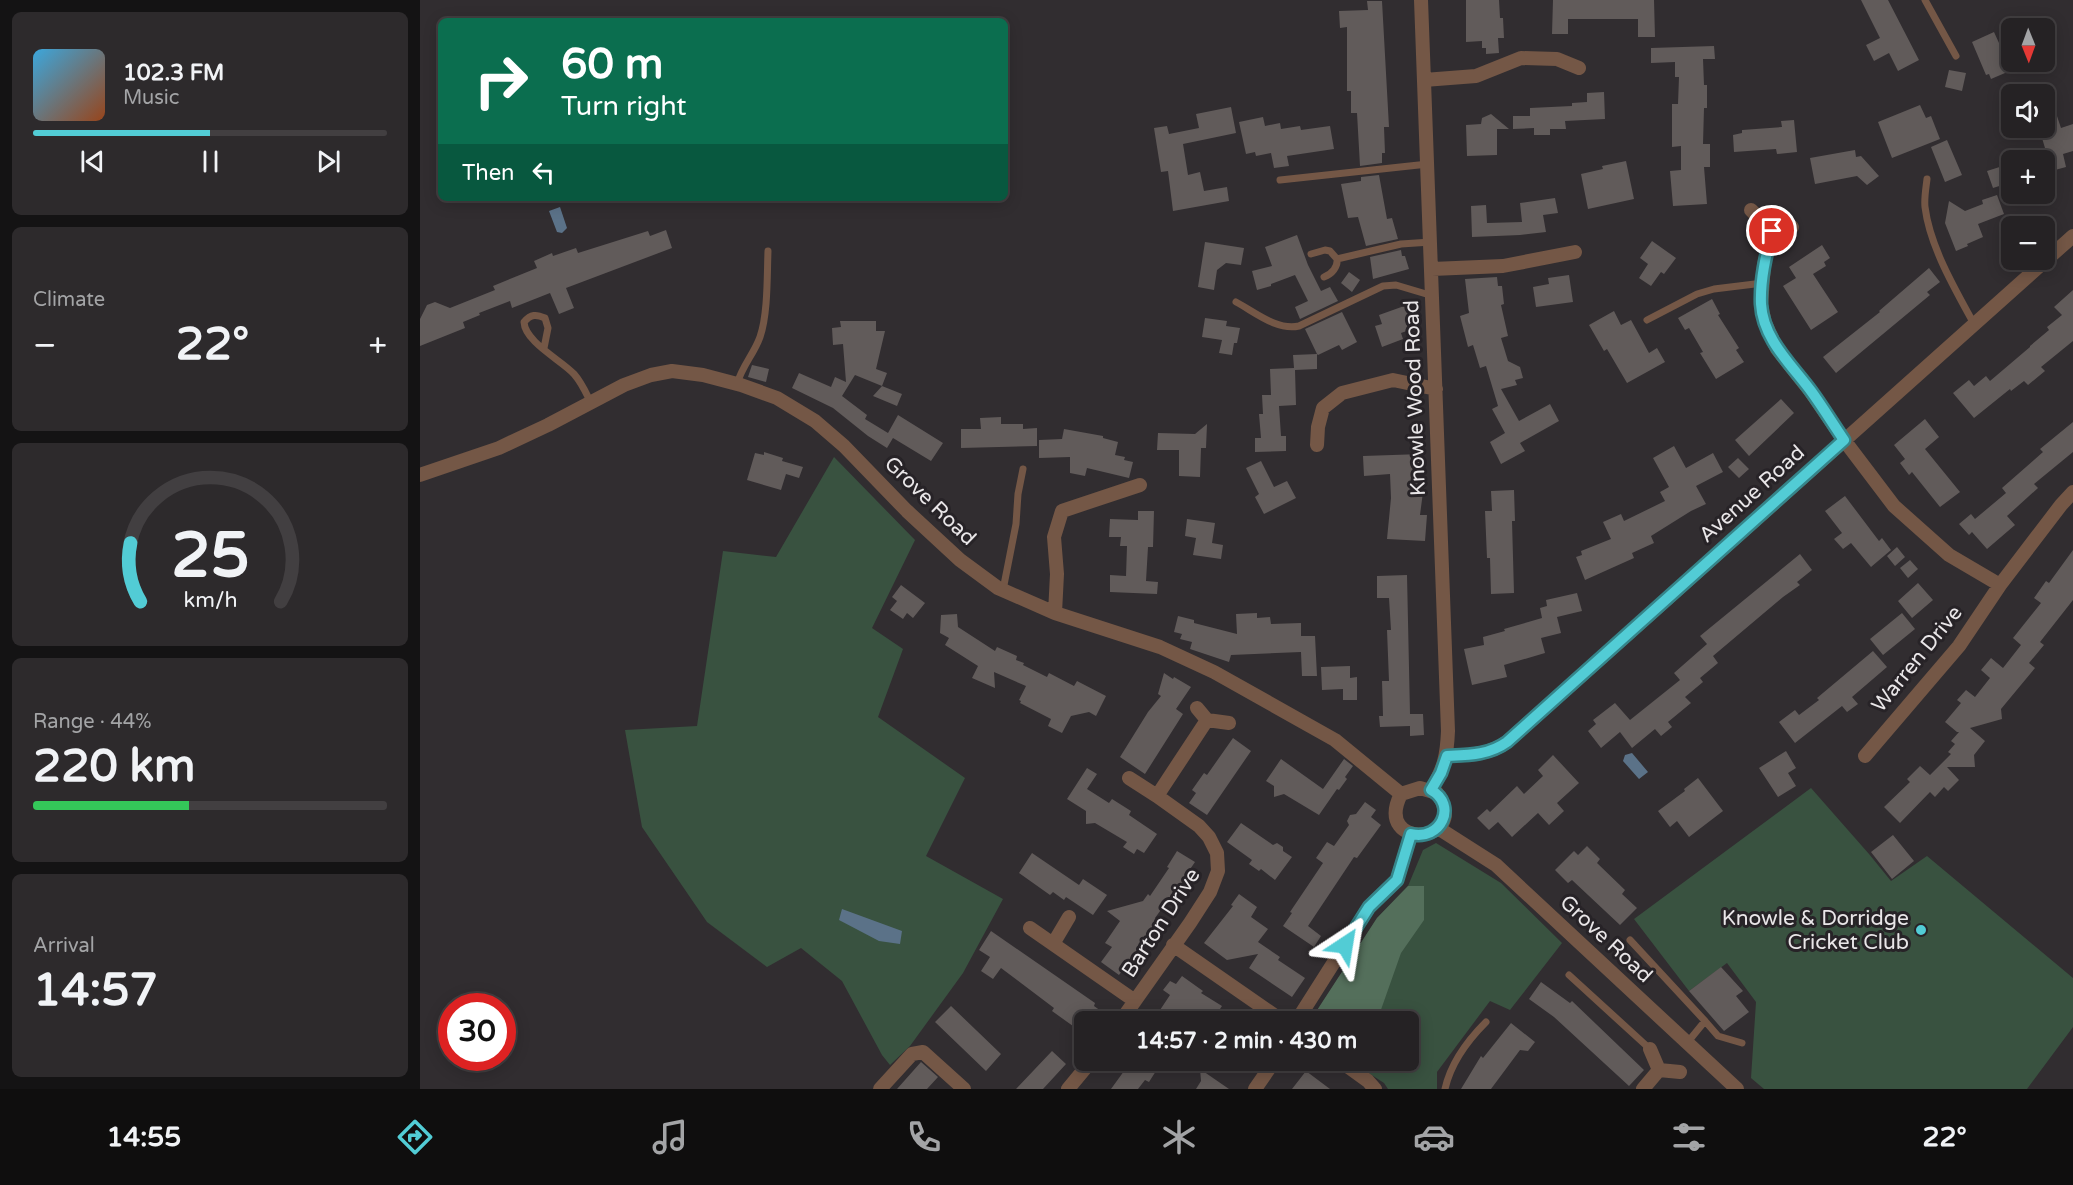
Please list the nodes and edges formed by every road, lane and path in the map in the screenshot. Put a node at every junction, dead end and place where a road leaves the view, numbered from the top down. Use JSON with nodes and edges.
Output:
{"nodes":[{"id":1,"x":1421,"y":0,"type":"edge"},
{"id":2,"x":1925,"y":0,"type":"edge"},
{"id":3,"x":1956,"y":56,"type":"dead end"},
{"id":4,"x":1579,"y":68,"type":"dead end"},
{"id":5,"x":1424,"y":80,"type":"junction"},
{"id":6,"x":1428,"y":164,"type":"junction"},
{"id":7,"x":1927,"y":179,"type":"dead end"},
{"id":8,"x":1280,"y":180,"type":"dead end"},
{"id":9,"x":1751,"y":210,"type":"dead end"},
{"id":10,"x":1792,"y":227,"type":"dead end"},
{"id":11,"x":1772,"y":231,"type":"junction"},
{"id":12,"x":2073,"y":236,"type":"edge"},
{"id":13,"x":1431,"y":242,"type":"junction"},
{"id":14,"x":768,"y":251,"type":"dead end"},
{"id":15,"x":1575,"y":252,"type":"dead end"},
{"id":16,"x":1311,"y":254,"type":"dead end"},
{"id":17,"x":1337,"y":259,"type":"junction"},
{"id":18,"x":1432,"y":269,"type":"junction"},
{"id":19,"x":1324,"y":277,"type":"dead end"},
{"id":20,"x":1763,"y":283,"type":"junction"},
{"id":21,"x":1433,"y":296,"type":"junction"},
{"id":22,"x":1236,"y":302,"type":"dead end"},
{"id":23,"x":1647,"y":320,"type":"dead end"},
{"id":24,"x":1974,"y":324,"type":"junction"},
{"id":25,"x":544,"y":348,"type":"junction"},
{"id":26,"x":736,"y":384,"type":"junction"},
{"id":27,"x":1436,"y":389,"type":"junction"},
{"id":28,"x":591,"y":403,"type":"junction"},
{"id":29,"x":1844,"y":440,"type":"junction"},
{"id":30,"x":1317,"y":445,"type":"dead end"},
{"id":31,"x":1023,"y":469,"type":"dead end"},
{"id":32,"x":420,"y":475,"type":"edge"},
{"id":33,"x":1140,"y":485,"type":"dead end"},
{"id":34,"x":2073,"y":492,"type":"edge"},
{"id":35,"x":2000,"y":585,"type":"junction"},
{"id":36,"x":1003,"y":590,"type":"junction"},
{"id":37,"x":1055,"y":614,"type":"junction"},
{"id":38,"x":1197,"y":708,"type":"dead end"},
{"id":39,"x":1207,"y":720,"type":"junction"},
{"id":40,"x":1229,"y":723,"type":"dead end"},
{"id":41,"x":1447,"y":756,"type":"junction"},
{"id":42,"x":1865,"y":756,"type":"dead end"},
{"id":43,"x":1129,"y":778,"type":"dead end"},
{"id":44,"x":1431,"y":790,"type":"junction"},
{"id":45,"x":1401,"y":794,"type":"junction"},
{"id":46,"x":1156,"y":796,"type":"junction"},
{"id":47,"x":1438,"y":828,"type":"junction"},
{"id":48,"x":1411,"y":834,"type":"junction"},
{"id":49,"x":1069,"y":917,"type":"dead end"},
{"id":50,"x":1030,"y":928,"type":"dead end"},
{"id":51,"x":1630,"y":940,"type":"dead end"},
{"id":52,"x":1053,"y":944,"type":"junction"},
{"id":53,"x":1173,"y":945,"type":"junction"},
{"id":54,"x":1569,"y":975,"type":"dead end"},
{"id":55,"x":1135,"y":1001,"type":"junction"},
{"id":56,"x":1128,"y":1011,"type":"edge"},
{"id":57,"x":1268,"y":1011,"type":"edge"},
{"id":58,"x":1303,"y":1011,"type":"edge"},
{"id":59,"x":1705,"y":1021,"type":"junction"},
{"id":60,"x":1486,"y":1022,"type":"dead end"},
{"id":61,"x":1687,"y":1043,"type":"junction"},
{"id":62,"x":1742,"y":1043,"type":"dead end"},
{"id":63,"x":1650,"y":1049,"type":"joint"},
{"id":64,"x":1659,"y":1070,"type":"junction"},
{"id":65,"x":1083,"y":1071,"type":"edge"},
{"id":66,"x":1267,"y":1071,"type":"edge"},
{"id":67,"x":1354,"y":1071,"type":"edge"},
{"id":68,"x":1680,"y":1072,"type":"dead end"},
{"id":69,"x":880,"y":1089,"type":"edge"},
{"id":70,"x":964,"y":1089,"type":"edge"},
{"id":71,"x":1068,"y":1089,"type":"edge"},
{"id":72,"x":1255,"y":1089,"type":"edge"},
{"id":73,"x":1375,"y":1089,"type":"edge"},
{"id":74,"x":1445,"y":1089,"type":"edge"},
{"id":75,"x":1643,"y":1089,"type":"edge"},
{"id":76,"x":1737,"y":1089,"type":"edge"}],
"edges":[{"from":1,"to":5,"type":"street","name":"Knowle Wood Road"},
{"from":2,"to":3,"type":"lane"},
{"from":4,"to":5,"type":"street"},
{"from":5,"to":6,"type":"street","name":"Knowle Wood Road"},
{"from":6,"to":8,"type":"lane"},
{"from":6,"to":13,"type":"street","name":"Knowle Wood Road"},
{"from":7,"to":24,"type":"lane"},
{"from":9,"to":11,"type":"street"},
{"from":10,"to":11,"type":"street"},
{"from":11,"to":20,"type":"street"},
{"from":12,"to":24,"type":"street","name":"Avenue Road"},
{"from":13,"to":17,"type":"lane"},
{"from":13,"to":18,"type":"street","name":"Knowle Wood Road"},
{"from":14,"to":26,"type":"lane"},
{"from":15,"to":18,"type":"street"},
{"from":16,"to":17,"type":"lane"},
{"from":17,"to":19,"type":"lane"},
{"from":18,"to":21,"type":"street","name":"Knowle Wood Road"},
{"from":20,"to":23,"type":"lane"},
{"from":20,"to":29,"type":"street"},
{"from":21,"to":22,"type":"lane"},
{"from":21,"to":27,"type":"street","name":"Knowle Wood Road"},
{"from":24,"to":29,"type":"street","name":"Avenue Road"},
{"from":25,"to":25,"type":"lane"},
{"from":25,"to":28,"type":"lane"},
{"from":26,"to":28,"type":"street","name":"Grove Road"},
{"from":26,"to":36,"type":"street","name":"Grove Road"},
{"from":27,"to":30,"type":"street"},
{"from":27,"to":41,"type":"street","name":"Knowle Wood Road"},
{"from":28,"to":32,"type":"street","name":"Grove Road"},
{"from":29,"to":35,"type":"street"},
{"from":29,"to":41,"type":"street","name":"Avenue Road"},
{"from":31,"to":36,"type":"lane"},
{"from":33,"to":37,"type":"street"},
{"from":34,"to":35,"type":"street","name":"Warren Drive"},
{"from":35,"to":42,"type":"street","name":"Warren Drive"},
{"from":36,"to":37,"type":"street","name":"Grove Road"},
{"from":37,"to":45,"type":"street","name":"Grove Road"},
{"from":38,"to":39,"type":"street"},
{"from":39,"to":40,"type":"street"},
{"from":39,"to":46,"type":"street"},
{"from":41,"to":44,"type":"street","name":"Knowle Wood Road"},
{"from":43,"to":46,"type":"street","name":"Barton Drive"},
{"from":44,"to":45,"type":"street"},
{"from":44,"to":47,"type":"street"},
{"from":45,"to":48,"type":"street"},
{"from":46,"to":53,"type":"street","name":"Barton Drive"},
{"from":47,"to":48,"type":"street"},
{"from":47,"to":61,"type":"street","name":"Grove Road"},
{"from":48,"to":58,"type":"street"},
{"from":49,"to":52,"type":"street"},
{"from":50,"to":52,"type":"street"},
{"from":51,"to":59,"type":"lane"},
{"from":52,"to":55,"type":"street"},
{"from":53,"to":55,"type":"street","name":"Barton Drive"},
{"from":53,"to":57,"type":"street"},
{"from":54,"to":63,"type":"lane"},
{"from":55,"to":56,"type":"street","name":"Barton Drive"},
{"from":59,"to":61,"type":"lane"},
{"from":59,"to":62,"type":"lane"},
{"from":60,"to":74,"type":"lane"},
{"from":61,"to":76,"type":"street","name":"Grove Road"},
{"from":63,"to":64,"type":"street"},
{"from":64,"to":68,"type":"street"},
{"from":64,"to":75,"type":"street"},
{"from":65,"to":71,"type":"street"},
{"from":66,"to":72,"type":"street"},
{"from":67,"to":73,"type":"street"},
{"from":69,"to":70,"type":"street"}]}
